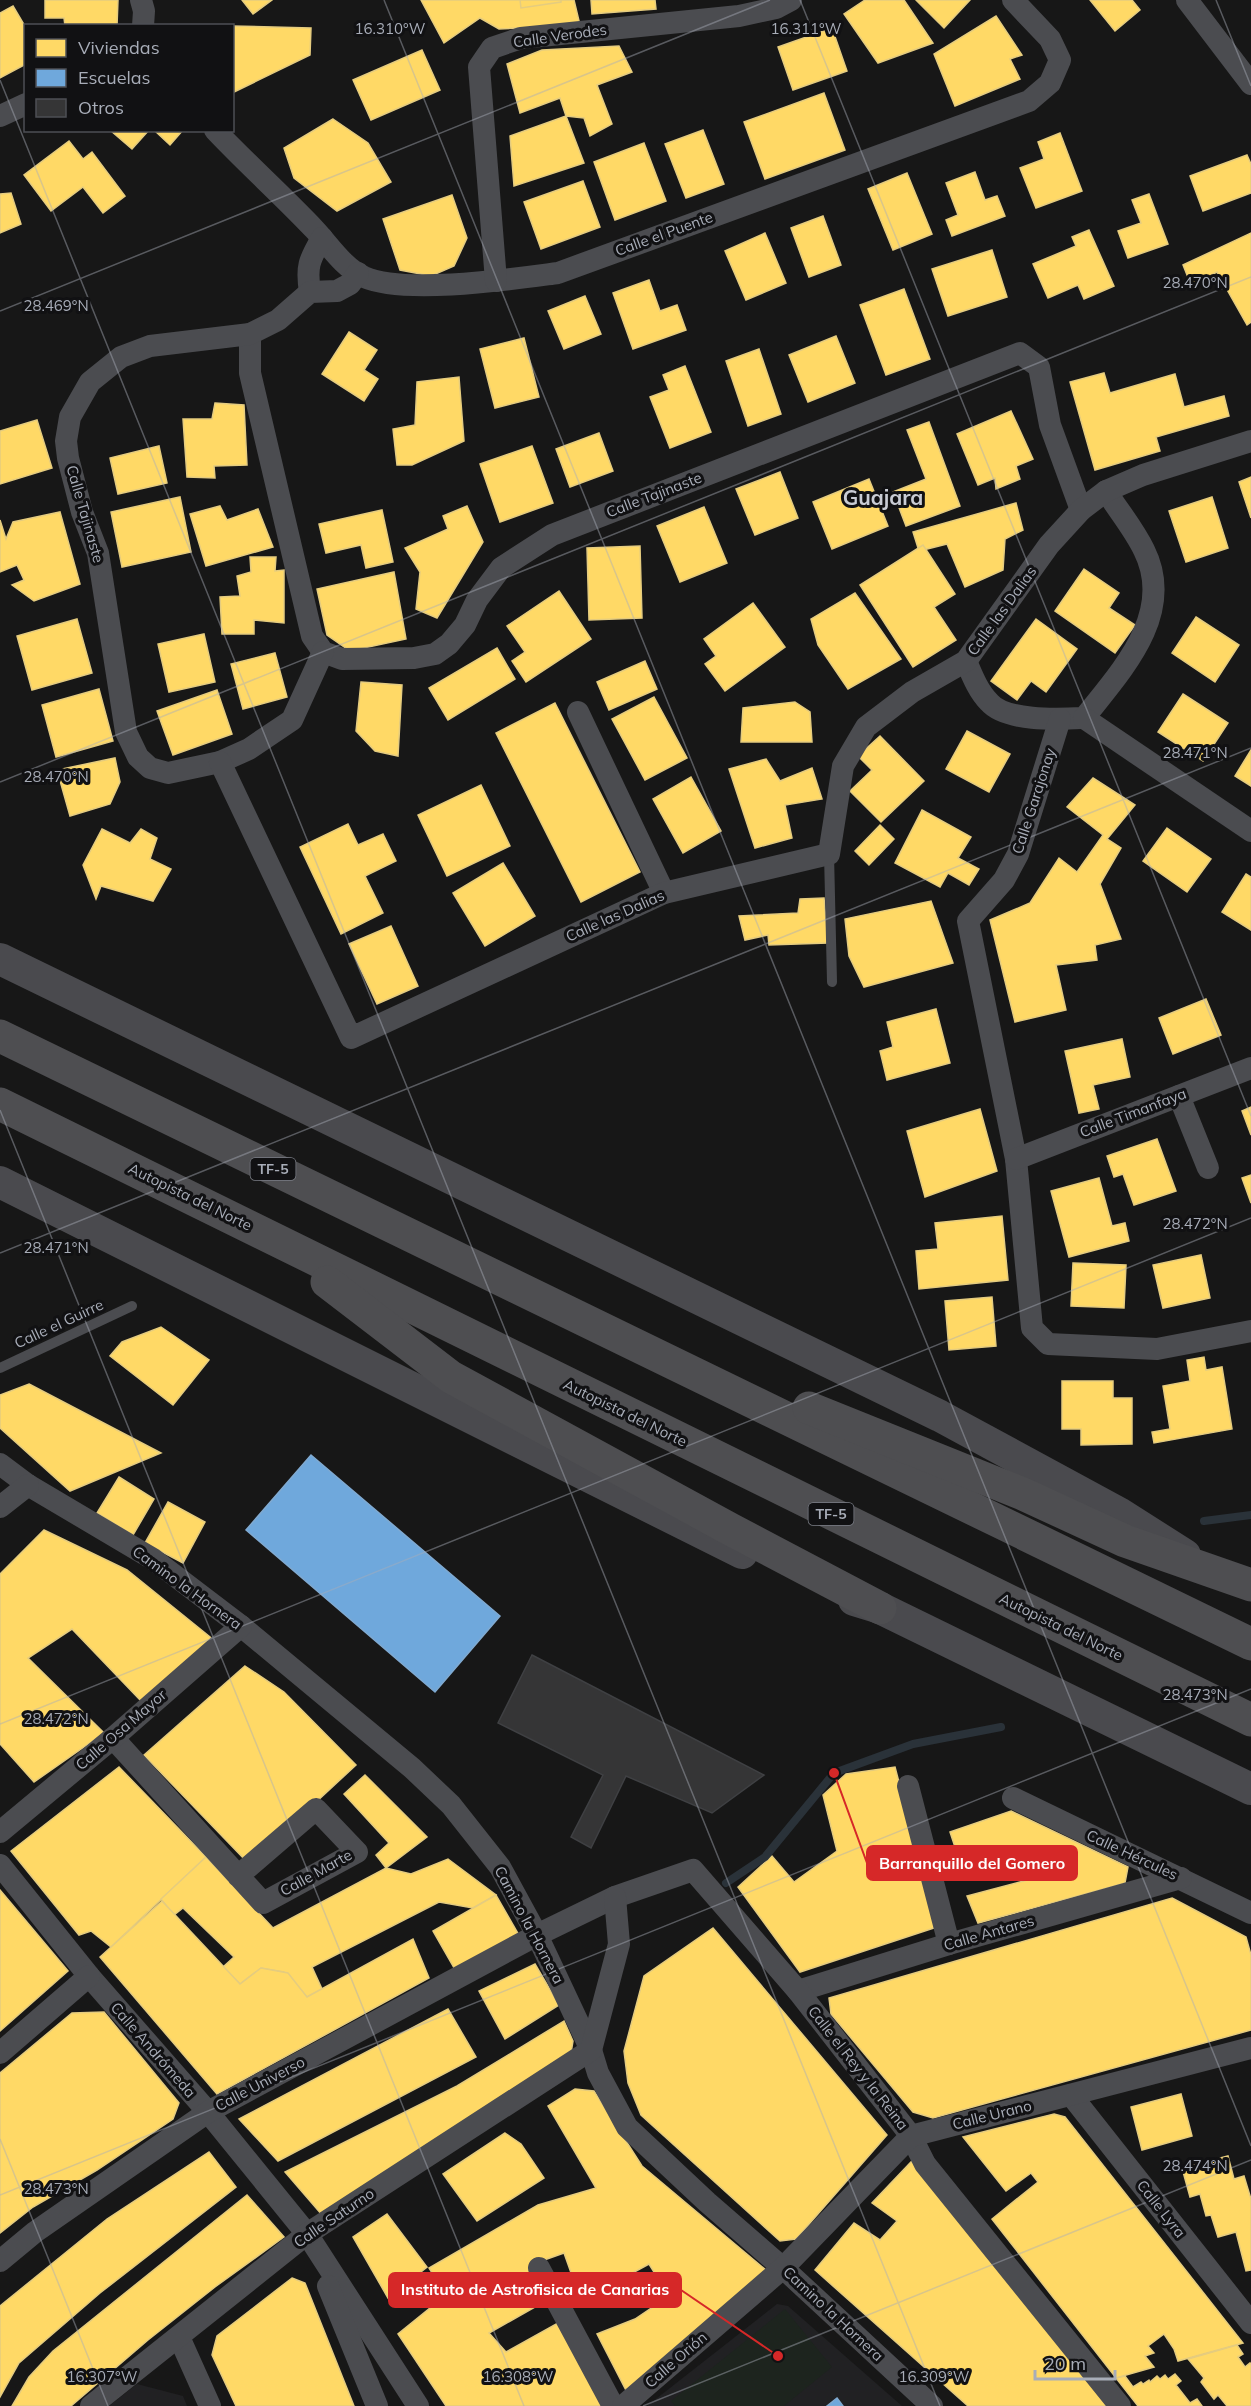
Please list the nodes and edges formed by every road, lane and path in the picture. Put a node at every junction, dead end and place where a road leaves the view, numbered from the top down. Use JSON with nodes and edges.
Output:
{"nodes":[{"id":1,"x":141,"y":0,"type":"edge"},
{"id":2,"x":791,"y":0,"type":"edge"},
{"id":3,"x":1013,"y":0,"type":"edge"},
{"id":4,"x":1187,"y":0,"type":"edge"},
{"id":5,"x":143,"y":24,"type":"edge"},
{"id":6,"x":1251,"y":84,"type":"edge"},
{"id":7,"x":24,"y":105,"type":"edge"},
{"id":8,"x":0,"y":116,"type":"edge"},
{"id":9,"x":217,"y":132,"type":"edge"},
{"id":10,"x":322,"y":238,"type":"junction"},
{"id":11,"x":358,"y":273,"type":"junction"},
{"id":12,"x":496,"y":280,"type":"junction"},
{"id":13,"x":310,"y":292,"type":"junction"},
{"id":14,"x":250,"y":334,"type":"junction"},
{"id":15,"x":1251,"y":441,"type":"edge"},
{"id":16,"x":1106,"y":491,"type":"junction"},
{"id":17,"x":1081,"y":510,"type":"junction"},
{"id":18,"x":323,"y":652,"type":"junction"},
{"id":19,"x":966,"y":661,"type":"junction"},
{"id":20,"x":578,"y":712,"type":"dead end"},
{"id":21,"x":1084,"y":718,"type":"junction"},
{"id":22,"x":1060,"y":719,"type":"junction"},
{"id":23,"x":220,"y":762,"type":"junction"},
{"id":24,"x":1251,"y":831,"type":"edge"},
{"id":25,"x":829,"y":854,"type":"junction"},
{"id":26,"x":664,"y":893,"type":"junction"},
{"id":27,"x":0,"y":959,"type":"edge"},
{"id":28,"x":832,"y":982,"type":"dead end"},
{"id":29,"x":0,"y":1036,"type":"edge"},
{"id":30,"x":1251,"y":1068,"type":"edge"},
{"id":31,"x":1179,"y":1096,"type":"junction"},
{"id":32,"x":0,"y":1104,"type":"edge"},
{"id":33,"x":1016,"y":1159,"type":"junction"},
{"id":34,"x":1208,"y":1168,"type":"dead end"},
{"id":35,"x":0,"y":1182,"type":"edge"},
{"id":36,"x":258,"y":1230,"type":"junction"},
{"id":37,"x":545,"y":1302,"type":"junction"},
{"id":38,"x":132,"y":1306,"type":"dead end"},
{"id":39,"x":1251,"y":1331,"type":"edge"},
{"id":40,"x":0,"y":1368,"type":"edge"},
{"id":41,"x":0,"y":1464,"type":"edge"},
{"id":42,"x":28,"y":1485,"type":"junction"},
{"id":43,"x":0,"y":1507,"type":"edge"},
{"id":44,"x":1206,"y":1568,"type":"junction"},
{"id":45,"x":1251,"y":1585,"type":"edge"},
{"id":46,"x":880,"y":1608,"type":"junction"},
{"id":47,"x":241,"y":1626,"type":"junction"},
{"id":48,"x":1251,"y":1644,"type":"edge"},
{"id":49,"x":1251,"y":1720,"type":"edge"},
{"id":50,"x":113,"y":1738,"type":"junction"},
{"id":51,"x":908,"y":1786,"type":"dead end"},
{"id":52,"x":1251,"y":1789,"type":"edge"},
{"id":53,"x":1013,"y":1798,"type":"dead end"},
{"id":54,"x":0,"y":1832,"type":"edge"},
{"id":55,"x":0,"y":1865,"type":"edge"},
{"id":56,"x":238,"y":1876,"type":"junction"},
{"id":57,"x":1181,"y":1878,"type":"junction"},
{"id":58,"x":615,"y":1897,"type":"junction"},
{"id":59,"x":1251,"y":1913,"type":"edge"},
{"id":60,"x":537,"y":1935,"type":"junction"},
{"id":61,"x":949,"y":1944,"type":"junction"},
{"id":62,"x":89,"y":1976,"type":"junction"},
{"id":63,"x":798,"y":1991,"type":"junction"},
{"id":64,"x":1251,"y":2048,"type":"edge"},
{"id":65,"x":591,"y":2050,"type":"junction"},
{"id":66,"x":0,"y":2053,"type":"edge"},
{"id":67,"x":1071,"y":2095,"type":"junction"},
{"id":68,"x":208,"y":2112,"type":"junction"},
{"id":69,"x":911,"y":2136,"type":"junction"},
{"id":70,"x":307,"y":2234,"type":"junction"},
{"id":71,"x":0,"y":2261,"type":"edge"},
{"id":72,"x":539,"y":2268,"type":"dead end"},
{"id":73,"x":783,"y":2268,"type":"junction"},
{"id":74,"x":1251,"y":2323,"type":"edge"},
{"id":75,"x":180,"y":2337,"type":"junction"},
{"id":76,"x":91,"y":2406,"type":"edge"},
{"id":77,"x":210,"y":2406,"type":"edge"},
{"id":78,"x":377,"y":2406,"type":"edge"},
{"id":79,"x":418,"y":2406,"type":"edge"},
{"id":80,"x":613,"y":2406,"type":"edge"},
{"id":81,"x":623,"y":2406,"type":"edge"},
{"id":82,"x":932,"y":2406,"type":"edge"},
{"id":83,"x":1120,"y":2406,"type":"edge"}],
"edges":[{"from":1,"to":5,"type":"street"},
{"from":2,"to":12,"type":"street","name":"Calle Verodes"},
{"from":3,"to":12,"type":"street","name":"Calle el Puente"},
{"from":4,"to":6,"type":"street"},
{"from":7,"to":8,"type":"street"},
{"from":9,"to":10,"type":"street","name":"Calle el Puente"},
{"from":10,"to":11,"type":"street","name":"Calle el Puente"},
{"from":10,"to":13,"type":"street"},
{"from":11,"to":12,"type":"street","name":"Calle el Puente"},
{"from":11,"to":13,"type":"street"},
{"from":13,"to":14,"type":"street","name":"Calle Tajinaste"},
{"from":14,"to":18,"type":"street"},
{"from":14,"to":23,"type":"street","name":"Calle Tajinaste"},
{"from":15,"to":16,"type":"street","name":"Calle las Dalias"},
{"from":16,"to":17,"type":"street","name":"Calle las Dalias"},
{"from":16,"to":21,"type":"street"},
{"from":17,"to":18,"type":"street","name":"Calle Tajinaste"},
{"from":17,"to":19,"type":"street","name":"Calle las Dalias"},
{"from":18,"to":23,"type":"street","name":"Calle Tajinaste"},
{"from":19,"to":22,"type":"street"},
{"from":19,"to":25,"type":"street","name":"Calle las Dalias"},
{"from":20,"to":26,"type":"street"},
{"from":21,"to":22,"type":"street"},
{"from":21,"to":24,"type":"street"},
{"from":22,"to":33,"type":"street","name":"Calle Garajonay"},
{"from":23,"to":26,"type":"street","name":"Calle las Dalias"},
{"from":25,"to":26,"type":"street","name":"Calle las Dalias"},
{"from":25,"to":28,"type":"lane"},
{"from":27,"to":44,"type":"street"},
{"from":29,"to":37,"type":"highway","number":"TF-5"},
{"from":30,"to":31,"type":"street","name":"Calle Timanfaya"},
{"from":31,"to":33,"type":"street","name":"Calle Timanfaya"},
{"from":31,"to":34,"type":"street"},
{"from":32,"to":36,"type":"highway","name":"Autopista del Norte","number":"TF-5"},
{"from":33,"to":39,"type":"street","name":"Calle Garajonay"},
{"from":35,"to":46,"type":"street"},
{"from":36,"to":46,"type":"highway"},
{"from":36,"to":49,"type":"highway","name":"Autopista del Norte","number":"TF-5"},
{"from":37,"to":44,"type":"highway"},
{"from":37,"to":48,"type":"highway","number":"TF-5"},
{"from":38,"to":40,"type":"lane","name":"Calle el Guirre"},
{"from":41,"to":42,"type":"street","name":"Camino la Hornera"},
{"from":42,"to":43,"type":"street"},
{"from":42,"to":47,"type":"street","name":"Camino la Hornera"},
{"from":44,"to":45,"type":"highway"},
{"from":46,"to":52,"type":"street"},
{"from":47,"to":50,"type":"street","name":"Calle Osa Mayor"},
{"from":47,"to":60,"type":"street","name":"Camino la Hornera"},
{"from":50,"to":54,"type":"street","name":"Calle Osa Mayor"},
{"from":50,"to":56,"type":"street","name":"Calle Marte"},
{"from":51,"to":61,"type":"street"},
{"from":53,"to":57,"type":"street","name":"Calle Hércules"},
{"from":55,"to":62,"type":"street","name":"Calle Andrómeda"},
{"from":56,"to":56,"type":"street","name":"Calle Marte"},
{"from":57,"to":59,"type":"street","name":"Calle Hércules"},
{"from":57,"to":61,"type":"street","name":"Calle Antares"},
{"from":58,"to":60,"type":"street","name":"Calle el Rey y la Reina"},
{"from":58,"to":63,"type":"street","name":"Calle el Rey y la Reina"},
{"from":58,"to":65,"type":"street"},
{"from":60,"to":65,"type":"street","name":"Camino la Hornera"},
{"from":60,"to":68,"type":"street","name":"Calle Universo"},
{"from":61,"to":63,"type":"street","name":"Calle Antares"},
{"from":62,"to":66,"type":"street"},
{"from":62,"to":68,"type":"street","name":"Calle Andrómeda"},
{"from":63,"to":69,"type":"street","name":"Calle el Rey y la Reina"},
{"from":64,"to":67,"type":"street","name":"Calle Urano"},
{"from":65,"to":70,"type":"street","name":"Calle Saturno"},
{"from":65,"to":73,"type":"street","name":"Camino la Hornera"},
{"from":67,"to":69,"type":"street","name":"Calle Urano"},
{"from":67,"to":74,"type":"street","name":"Calle Lyra"},
{"from":68,"to":70,"type":"street","name":"Calle Andrómeda"},
{"from":68,"to":71,"type":"street","name":"Calle Universo"},
{"from":69,"to":73,"type":"street"},
{"from":69,"to":83,"type":"street","name":"Calle el Rey y la Reina"},
{"from":70,"to":75,"type":"street","name":"Calle Saturno"},
{"from":70,"to":78,"type":"street","name":"Calle Andrómeda"},
{"from":70,"to":79,"type":"street","name":"Calle Andrómeda"},
{"from":72,"to":80,"type":"street"},
{"from":73,"to":81,"type":"street","name":"Calle Orión"},
{"from":73,"to":82,"type":"street","name":"Camino la Hornera"},
{"from":75,"to":76,"type":"street","name":"Calle Saturno"},
{"from":75,"to":77,"type":"street"}]}
